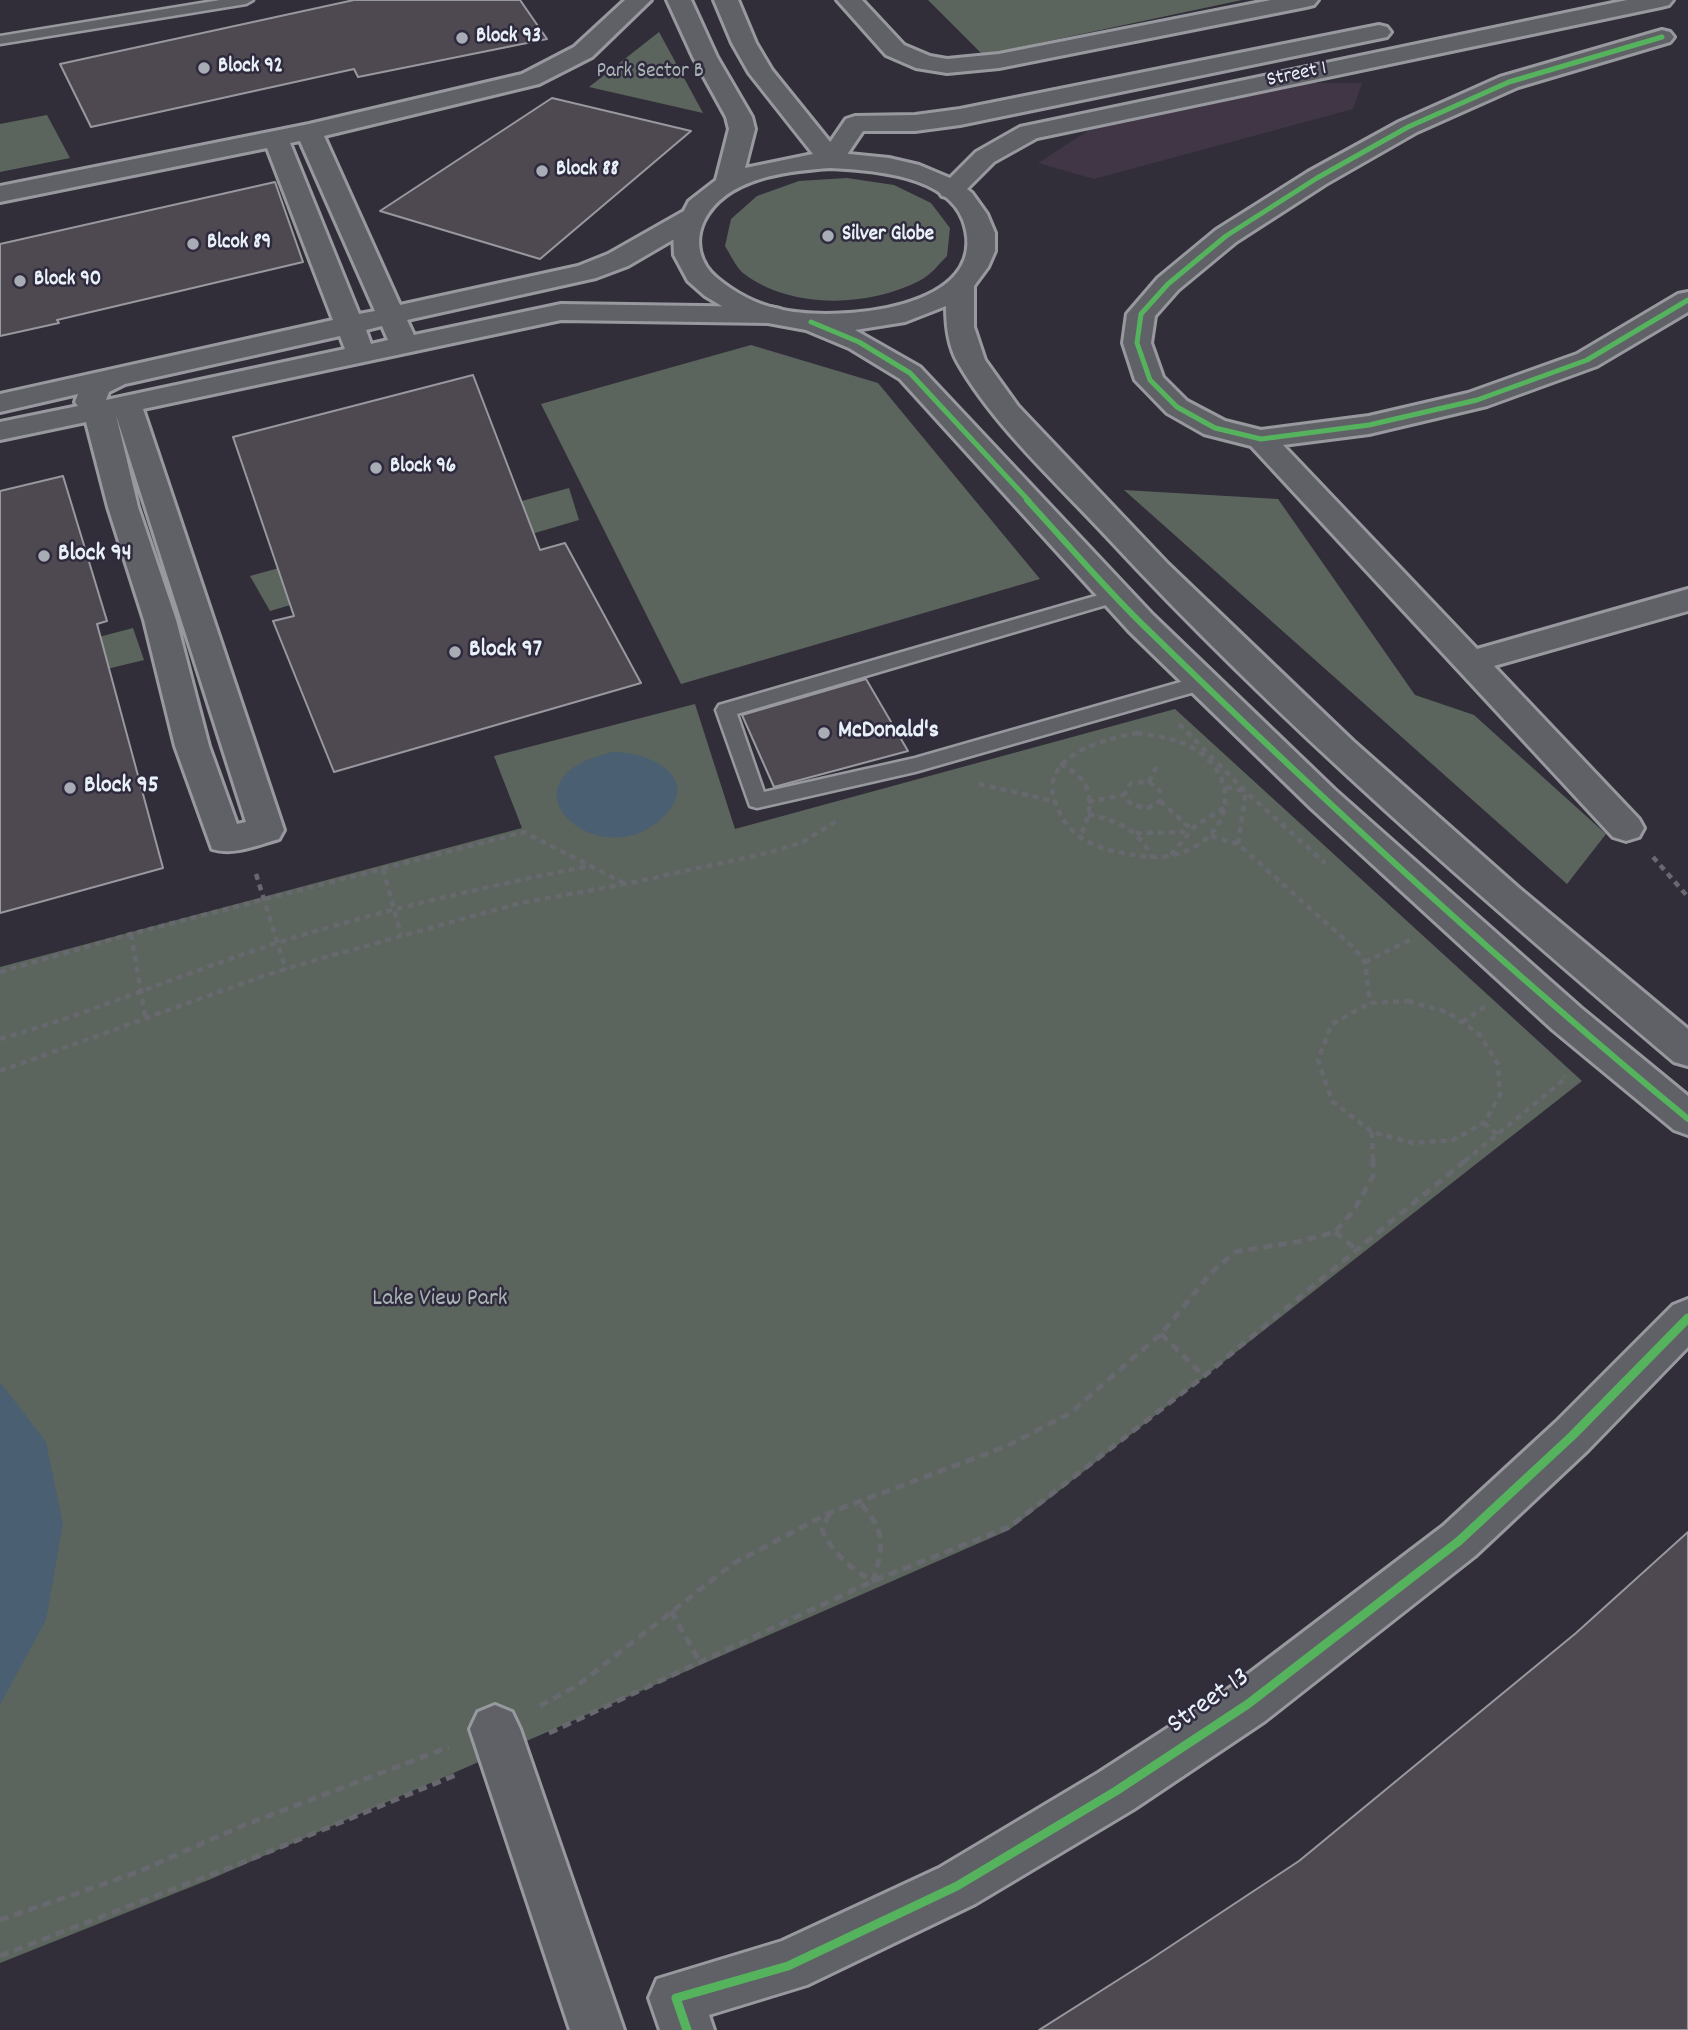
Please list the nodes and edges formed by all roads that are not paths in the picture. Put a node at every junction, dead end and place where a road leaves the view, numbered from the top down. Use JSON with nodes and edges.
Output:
{"nodes":[{"id":1,"x":246,"y":0,"type":"edge"},
{"id":2,"x":639,"y":0,"type":"edge"},
{"id":3,"x":679,"y":0,"type":"edge"},
{"id":4,"x":726,"y":0,"type":"edge"},
{"id":5,"x":849,"y":0,"type":"edge"},
{"id":6,"x":1307,"y":0,"type":"edge"},
{"id":7,"x":1661,"y":0,"type":"edge"},
{"id":8,"x":1396,"y":28,"type":"dead end"},
{"id":9,"x":1662,"y":37,"type":"dead end"},
{"id":10,"x":0,"y":40,"type":"edge"},
{"id":11,"x":309,"y":132,"type":"junction"},
{"id":12,"x":276,"y":139,"type":"junction"},
{"id":13,"x":831,"y":160,"type":"junction"},
{"id":14,"x":728,"y":184,"type":"junction"},
{"id":15,"x":951,"y":190,"type":"junction"},
{"id":16,"x":0,"y":194,"type":"edge"},
{"id":17,"x":691,"y":218,"type":"junction"},
{"id":18,"x":960,"y":285,"type":"junction"},
{"id":19,"x":1688,"y":300,"type":"edge"},
{"id":20,"x":770,"y":315,"type":"junction"},
{"id":21,"x":391,"y":317,"type":"junction"},
{"id":22,"x":811,"y":322,"type":"junction"},
{"id":23,"x":352,"y":326,"type":"junction"},
{"id":24,"x":403,"y":344,"type":"junction"},
{"id":25,"x":361,"y":353,"type":"junction"},
{"id":26,"x":113,"y":397,"type":"junction"},
{"id":27,"x":0,"y":403,"type":"edge"},
{"id":28,"x":0,"y":431,"type":"edge"},
{"id":29,"x":1261,"y":439,"type":"junction"},
{"id":30,"x":1116,"y":596,"type":"junction"},
{"id":31,"x":1688,"y":600,"type":"edge"},
{"id":32,"x":195,"y":613,"type":"junction"},
{"id":33,"x":160,"y":620,"type":"junction"},
{"id":34,"x":1468,"y":662,"type":"junction"},
{"id":35,"x":1205,"y":682,"type":"junction"},
{"id":36,"x":1626,"y":828,"type":"road end"},
{"id":37,"x":1688,"y":1051,"type":"edge"},
{"id":38,"x":1688,"y":1119,"type":"edge"},
{"id":39,"x":1688,"y":1318,"type":"edge"},
{"id":40,"x":499,"y":1742,"type":"road end"},
{"id":41,"x":681,"y":2014,"type":"edge"},
{"id":42,"x":597,"y":2030,"type":"edge"}],
"edges":[{"from":1,"to":10,"type":"lane"},
{"from":2,"to":11,"type":"street"},
{"from":3,"to":14,"type":"street"},
{"from":4,"to":13,"type":"street"},
{"from":5,"to":6,"type":"street"},
{"from":7,"to":15,"type":"street","name":"Street 1"},
{"from":8,"to":13,"type":"street","name":"Street 1"},
{"from":9,"to":29,"type":"street"},
{"from":11,"to":12,"type":"street"},
{"from":11,"to":21,"type":"street"},
{"from":12,"to":16,"type":"street"},
{"from":12,"to":23,"type":"street"},
{"from":13,"to":14,"type":"street"},
{"from":13,"to":15,"type":"street"},
{"from":14,"to":17,"type":"street"},
{"from":15,"to":18,"type":"street"},
{"from":17,"to":20,"type":"street"},
{"from":17,"to":21,"type":"street"},
{"from":18,"to":22,"type":"street"},
{"from":18,"to":37,"type":"street"},
{"from":19,"to":29,"type":"street"},
{"from":20,"to":22,"type":"street"},
{"from":20,"to":24,"type":"street"},
{"from":21,"to":23,"type":"street"},
{"from":21,"to":24,"type":"street"},
{"from":22,"to":30,"type":"street"},
{"from":23,"to":25,"type":"street"},
{"from":23,"to":26,"type":"street"},
{"from":24,"to":25,"type":"street"},
{"from":25,"to":26,"type":"street"},
{"from":26,"to":27,"type":"street"},
{"from":26,"to":28,"type":"street"},
{"from":26,"to":32,"type":"street"},
{"from":26,"to":33,"type":"street"},
{"from":29,"to":34,"type":"street"},
{"from":30,"to":35,"type":"street"},
{"from":30,"to":35,"type":"lane"},
{"from":31,"to":34,"type":"street"},
{"from":32,"to":33,"type":"street"},
{"from":32,"to":33,"type":"street"},
{"from":34,"to":36,"type":"street"},
{"from":35,"to":38,"type":"street"},
{"from":39,"to":41,"type":"street","name":"Street 13"},
{"from":40,"to":42,"type":"street"}]}
